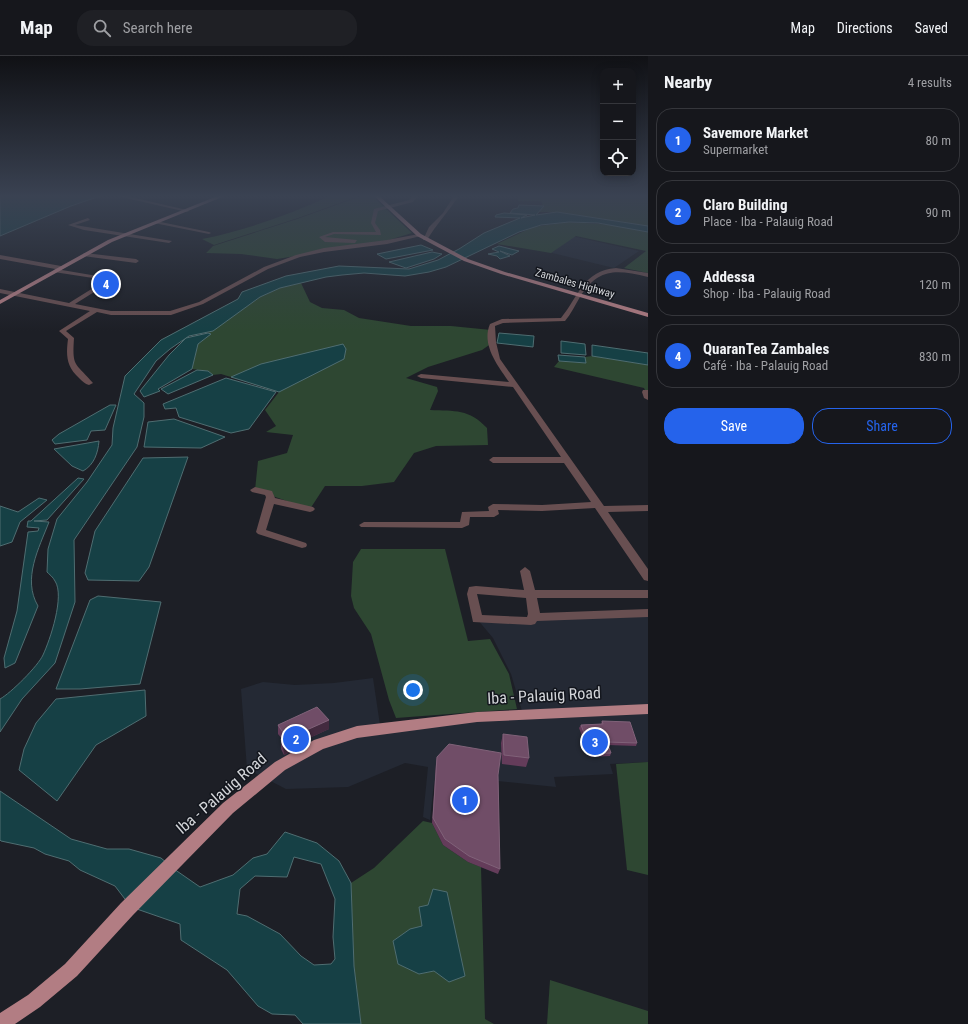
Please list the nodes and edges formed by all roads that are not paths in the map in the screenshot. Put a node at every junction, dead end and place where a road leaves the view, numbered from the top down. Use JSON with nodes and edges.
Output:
{"nodes":[{"id":1,"x":114,"y":240,"type":"edge"},
{"id":2,"x":164,"y":240,"type":"edge"},
{"id":3,"x":333,"y":240,"type":"edge"},
{"id":4,"x":379,"y":240,"type":"edge"},
{"id":5,"x":394,"y":240,"type":"edge"},
{"id":6,"x":427,"y":240,"type":"edge"},
{"id":7,"x":169,"y":241,"type":"dead end"},
{"id":8,"x":85,"y":255,"type":"junction"},
{"id":9,"x":0,"y":258,"type":"edge"},
{"id":10,"x":136,"y":261,"type":"dead end"},
{"id":11,"x":59,"y":270,"type":"junction"},
{"id":12,"x":648,"y":275,"type":"edge"},
{"id":13,"x":0,"y":291,"type":"edge"},
{"id":14,"x":14,"y":293,"type":"junction"},
{"id":15,"x":579,"y":294,"type":"junction"},
{"id":16,"x":0,"y":302,"type":"edge"},
{"id":17,"x":71,"y":304,"type":"junction"},
{"id":18,"x":96,"y":310,"type":"junction"},
{"id":19,"x":648,"y":315,"type":"edge"},
{"id":20,"x":421,"y":376,"type":"dead end"},
{"id":21,"x":89,"y":383,"type":"dead end"},
{"id":22,"x":514,"y":385,"type":"junction"},
{"id":23,"x":493,"y":460,"type":"dead end"},
{"id":24,"x":568,"y":460,"type":"junction"},
{"id":25,"x":255,"y":490,"type":"dead end"},
{"id":26,"x":270,"y":500,"type":"junction"},
{"id":27,"x":599,"y":507,"type":"junction"},
{"id":28,"x":648,"y":508,"type":"edge"},
{"id":29,"x":310,"y":509,"type":"dead end"},
{"id":30,"x":364,"y":525,"type":"dead end"},
{"id":31,"x":302,"y":546,"type":"dead end"},
{"id":32,"x":525,"y":571,"type":"dead end"},
{"id":33,"x":648,"y":577,"type":"edge"},
{"id":34,"x":531,"y":594,"type":"junction"},
{"id":35,"x":648,"y":594,"type":"edge"},
{"id":36,"x":648,"y":613,"type":"edge"},
{"id":37,"x":534,"y":617,"type":"junction"},
{"id":38,"x":648,"y":709,"type":"edge"},
{"id":39,"x":4,"y":1023,"type":"edge"}],
"edges":[{"from":1,"to":8,"type":"main road"},
{"from":2,"to":7,"type":"street"},
{"from":3,"to":4,"type":"street"},
{"from":5,"to":18,"type":"street"},
{"from":6,"to":15,"type":"main road","name":"Zambales Highway"},
{"from":8,"to":10,"type":"street"},
{"from":8,"to":11,"type":"main road"},
{"from":9,"to":11,"type":"street"},
{"from":11,"to":14,"type":"main road"},
{"from":11,"to":17,"type":"street"},
{"from":12,"to":15,"type":"street"},
{"from":13,"to":14,"type":"street"},
{"from":14,"to":16,"type":"main road"},
{"from":14,"to":17,"type":"street"},
{"from":15,"to":19,"type":"main road","name":"Zambales Highway"},
{"from":15,"to":22,"type":"street"},
{"from":17,"to":18,"type":"street"},
{"from":18,"to":21,"type":"street"},
{"from":20,"to":22,"type":"street"},
{"from":22,"to":24,"type":"street"},
{"from":23,"to":24,"type":"street"},
{"from":24,"to":27,"type":"street"},
{"from":25,"to":26,"type":"street"},
{"from":26,"to":29,"type":"street"},
{"from":26,"to":31,"type":"street"},
{"from":27,"to":28,"type":"street"},
{"from":27,"to":30,"type":"street"},
{"from":27,"to":33,"type":"street"},
{"from":32,"to":34,"type":"street"},
{"from":34,"to":35,"type":"street"},
{"from":34,"to":37,"type":"street"},
{"from":34,"to":37,"type":"street"},
{"from":36,"to":37,"type":"street"},
{"from":38,"to":39,"type":"main road","name":"Iba - Palauig Road"}]}
